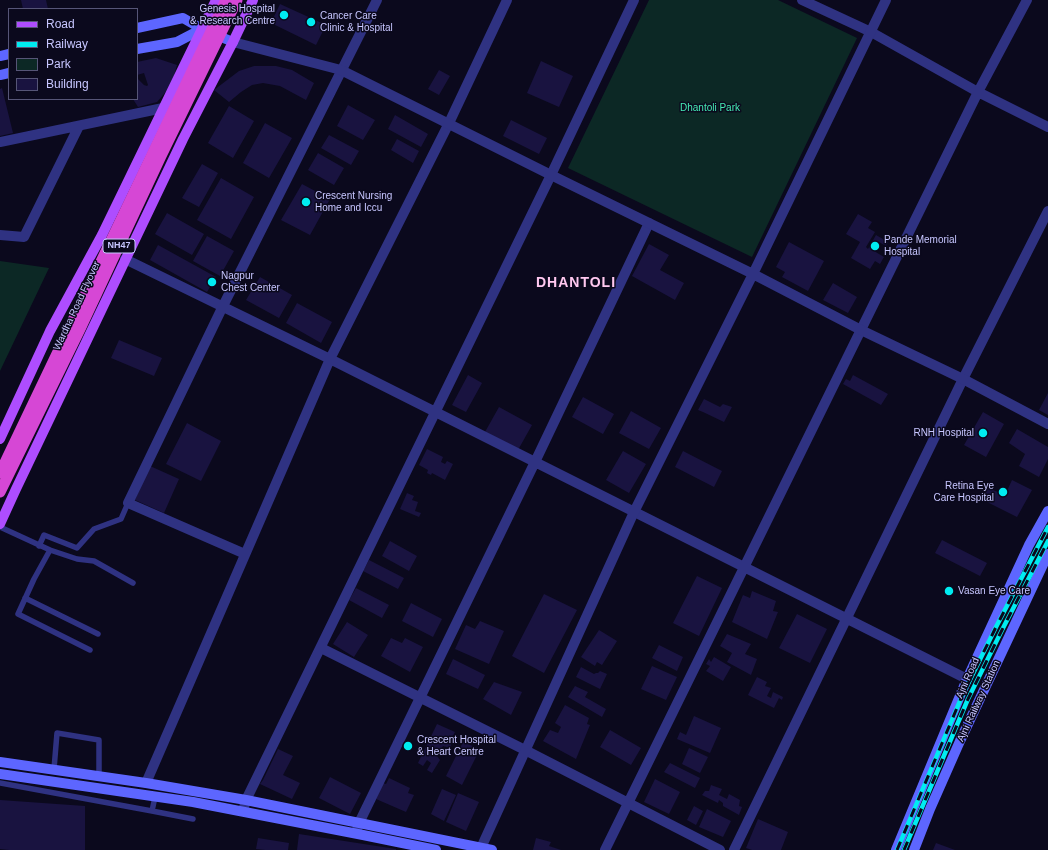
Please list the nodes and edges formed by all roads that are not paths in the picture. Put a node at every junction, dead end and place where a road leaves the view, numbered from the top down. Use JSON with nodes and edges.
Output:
{"nodes":[{"id":1,"x":216,"y":0,"type":"edge"},
{"id":2,"x":226,"y":0,"type":"edge"},
{"id":3,"x":237,"y":0,"type":"edge"},
{"id":4,"x":253,"y":0,"type":"edge"},
{"id":5,"x":377,"y":0,"type":"edge"},
{"id":6,"x":507,"y":0,"type":"edge"},
{"id":7,"x":634,"y":0,"type":"edge"},
{"id":8,"x":802,"y":0,"type":"edge"},
{"id":9,"x":886,"y":0,"type":"edge"},
{"id":10,"x":1027,"y":0,"type":"edge"},
{"id":11,"x":138,"y":28,"type":"edge"},
{"id":12,"x":202,"y":29,"type":"junction"},
{"id":13,"x":871,"y":32,"type":"junction"},
{"id":14,"x":233,"y":42,"type":"junction"},
{"id":15,"x":138,"y":49,"type":"edge"},
{"id":16,"x":341,"y":70,"type":"junction"},
{"id":17,"x":978,"y":92,"type":"junction"},
{"id":18,"x":163,"y":108,"type":"junction"},
{"id":19,"x":449,"y":123,"type":"junction"},
{"id":20,"x":79,"y":126,"type":"junction"},
{"id":21,"x":1048,"y":127,"type":"edge"},
{"id":22,"x":0,"y":142,"type":"edge"},
{"id":23,"x":551,"y":175,"type":"junction"},
{"id":24,"x":1048,"y":211,"type":"edge"},
{"id":25,"x":649,"y":223,"type":"junction"},
{"id":26,"x":0,"y":234,"type":"edge"},
{"id":27,"x":125,"y":259,"type":"junction"},
{"id":28,"x":754,"y":274,"type":"junction"},
{"id":29,"x":223,"y":306,"type":"junction"},
{"id":30,"x":861,"y":330,"type":"junction"},
{"id":31,"x":330,"y":359,"type":"junction"},
{"id":32,"x":963,"y":379,"type":"junction"},
{"id":33,"x":436,"y":412,"type":"junction"},
{"id":34,"x":1048,"y":424,"type":"edge"},
{"id":35,"x":0,"y":439,"type":"edge"},
{"id":36,"x":535,"y":462,"type":"junction"},
{"id":37,"x":0,"y":473,"type":"edge"},
{"id":38,"x":0,"y":492,"type":"edge"},
{"id":39,"x":128,"y":503,"type":"junction"},
{"id":40,"x":1048,"y":511,"type":"edge"},
{"id":41,"x":634,"y":512,"type":"junction"},
{"id":42,"x":0,"y":525,"type":"edge"},
{"id":43,"x":39,"y":546,"type":"junction"},
{"id":44,"x":50,"y":550,"type":"junction"},
{"id":45,"x":245,"y":554,"type":"junction"},
{"id":46,"x":1048,"y":554,"type":"edge"},
{"id":47,"x":745,"y":567,"type":"junction"},
{"id":48,"x":133,"y":583,"type":"dead end"},
{"id":49,"x":25,"y":598,"type":"junction"},
{"id":50,"x":846,"y":618,"type":"junction"},
{"id":51,"x":98,"y":634,"type":"dead end"},
{"id":52,"x":321,"y":648,"type":"junction"},
{"id":53,"x":90,"y":650,"type":"dead end"},
{"id":54,"x":967,"y":679,"type":"junction"},
{"id":55,"x":421,"y":698,"type":"junction"},
{"id":56,"x":525,"y":750,"type":"junction"},
{"id":57,"x":0,"y":762,"type":"edge"},
{"id":58,"x":54,"y":769,"type":"junction"},
{"id":59,"x":0,"y":774,"type":"edge"},
{"id":60,"x":99,"y":776,"type":"junction"},
{"id":61,"x":146,"y":783,"type":"junction"},
{"id":62,"x":0,"y":784,"type":"edge"},
{"id":63,"x":156,"y":797,"type":"junction"},
{"id":64,"x":246,"y":800,"type":"junction"},
{"id":65,"x":628,"y":803,"type":"junction"},
{"id":66,"x":152,"y":812,"type":"junction"},
{"id":67,"x":243,"y":812,"type":"junction"},
{"id":68,"x":193,"y":819,"type":"dead end"},
{"id":69,"x":358,"y":828,"type":"junction"},
{"id":70,"x":480,"y":849,"type":"edge"},
{"id":71,"x":436,"y":850,"type":"edge"},
{"id":72,"x":492,"y":850,"type":"edge"},
{"id":73,"x":605,"y":850,"type":"edge"},
{"id":74,"x":720,"y":850,"type":"edge"},
{"id":75,"x":734,"y":850,"type":"edge"},
{"id":76,"x":896,"y":850,"type":"edge"},
{"id":77,"x":914,"y":850,"type":"edge"}],
"edges":[{"from":1,"to":12,"type":"main road"},
{"from":2,"to":37,"type":"highway","name":"Wardha Road Flyover","number":"NH47","bridge":true},
{"from":3,"to":38,"type":"highway","name":"Wardha Road Flyover","number":"NH47","bridge":true},
{"from":4,"to":14,"type":"main road"},
{"from":5,"to":16,"type":"street"},
{"from":6,"to":19,"type":"street"},
{"from":7,"to":23,"type":"street"},
{"from":8,"to":13,"type":"street"},
{"from":9,"to":13,"type":"street"},
{"from":10,"to":17,"type":"street"},
{"from":11,"to":12,"type":"main road"},
{"from":12,"to":14,"type":"main road"},
{"from":12,"to":15,"type":"main road"},
{"from":12,"to":18,"type":"main road"},
{"from":13,"to":17,"type":"street"},
{"from":13,"to":28,"type":"street"},
{"from":14,"to":16,"type":"street"},
{"from":14,"to":27,"type":"main road"},
{"from":16,"to":19,"type":"street"},
{"from":16,"to":29,"type":"street"},
{"from":17,"to":21,"type":"street"},
{"from":17,"to":30,"type":"street"},
{"from":18,"to":20,"type":"street"},
{"from":18,"to":35,"type":"main road"},
{"from":19,"to":23,"type":"street"},
{"from":19,"to":31,"type":"street"},
{"from":20,"to":22,"type":"street"},
{"from":20,"to":26,"type":"street"},
{"from":23,"to":25,"type":"street"},
{"from":23,"to":33,"type":"street"},
{"from":24,"to":32,"type":"street"},
{"from":25,"to":28,"type":"street"},
{"from":25,"to":36,"type":"street"},
{"from":27,"to":29,"type":"street"},
{"from":27,"to":42,"type":"main road"},
{"from":28,"to":30,"type":"street"},
{"from":28,"to":41,"type":"street"},
{"from":29,"to":31,"type":"street"},
{"from":29,"to":39,"type":"street"},
{"from":30,"to":32,"type":"street"},
{"from":30,"to":47,"type":"street"},
{"from":31,"to":33,"type":"street"},
{"from":31,"to":45,"type":"street"},
{"from":32,"to":34,"type":"street"},
{"from":32,"to":50,"type":"street"},
{"from":33,"to":36,"type":"street"},
{"from":33,"to":52,"type":"street"},
{"from":36,"to":41,"type":"street"},
{"from":36,"to":55,"type":"street"},
{"from":39,"to":43,"type":"lane"},
{"from":39,"to":45,"type":"street"},
{"from":40,"to":54,"type":"main road","name":"Ajni Road"},
{"from":41,"to":47,"type":"street"},
{"from":41,"to":56,"type":"street"},
{"from":42,"to":43,"type":"lane"},
{"from":43,"to":44,"type":"lane"},
{"from":44,"to":48,"type":"lane"},
{"from":44,"to":49,"type":"lane"},
{"from":45,"to":61,"type":"street"},
{"from":46,"to":77,"type":"main road","name":"Ajni Railway Station"},
{"from":47,"to":50,"type":"street"},
{"from":47,"to":65,"type":"street"},
{"from":49,"to":51,"type":"lane"},
{"from":49,"to":53,"type":"lane"},
{"from":50,"to":54,"type":"street"},
{"from":50,"to":75,"type":"street"},
{"from":52,"to":55,"type":"street"},
{"from":52,"to":64,"type":"street"},
{"from":54,"to":76,"type":"main road","name":"Ajni Road"},
{"from":55,"to":56,"type":"street"},
{"from":55,"to":69,"type":"street"},
{"from":56,"to":65,"type":"street"},
{"from":56,"to":70,"type":"street"},
{"from":57,"to":58,"type":"main road"},
{"from":58,"to":60,"type":"main road"},
{"from":58,"to":60,"type":"lane"},
{"from":59,"to":63,"type":"main road"},
{"from":60,"to":61,"type":"main road"},
{"from":61,"to":64,"type":"main road"},
{"from":62,"to":66,"type":"lane"},
{"from":63,"to":66,"type":"lane"},
{"from":63,"to":67,"type":"main road"},
{"from":64,"to":67,"type":"street"},
{"from":64,"to":69,"type":"main road"},
{"from":65,"to":73,"type":"street"},
{"from":65,"to":74,"type":"street"},
{"from":66,"to":68,"type":"lane"},
{"from":67,"to":69,"type":"main road"},
{"from":69,"to":70,"type":"main road"},
{"from":69,"to":71,"type":"main road"},
{"from":70,"to":72,"type":"main road"}]}
